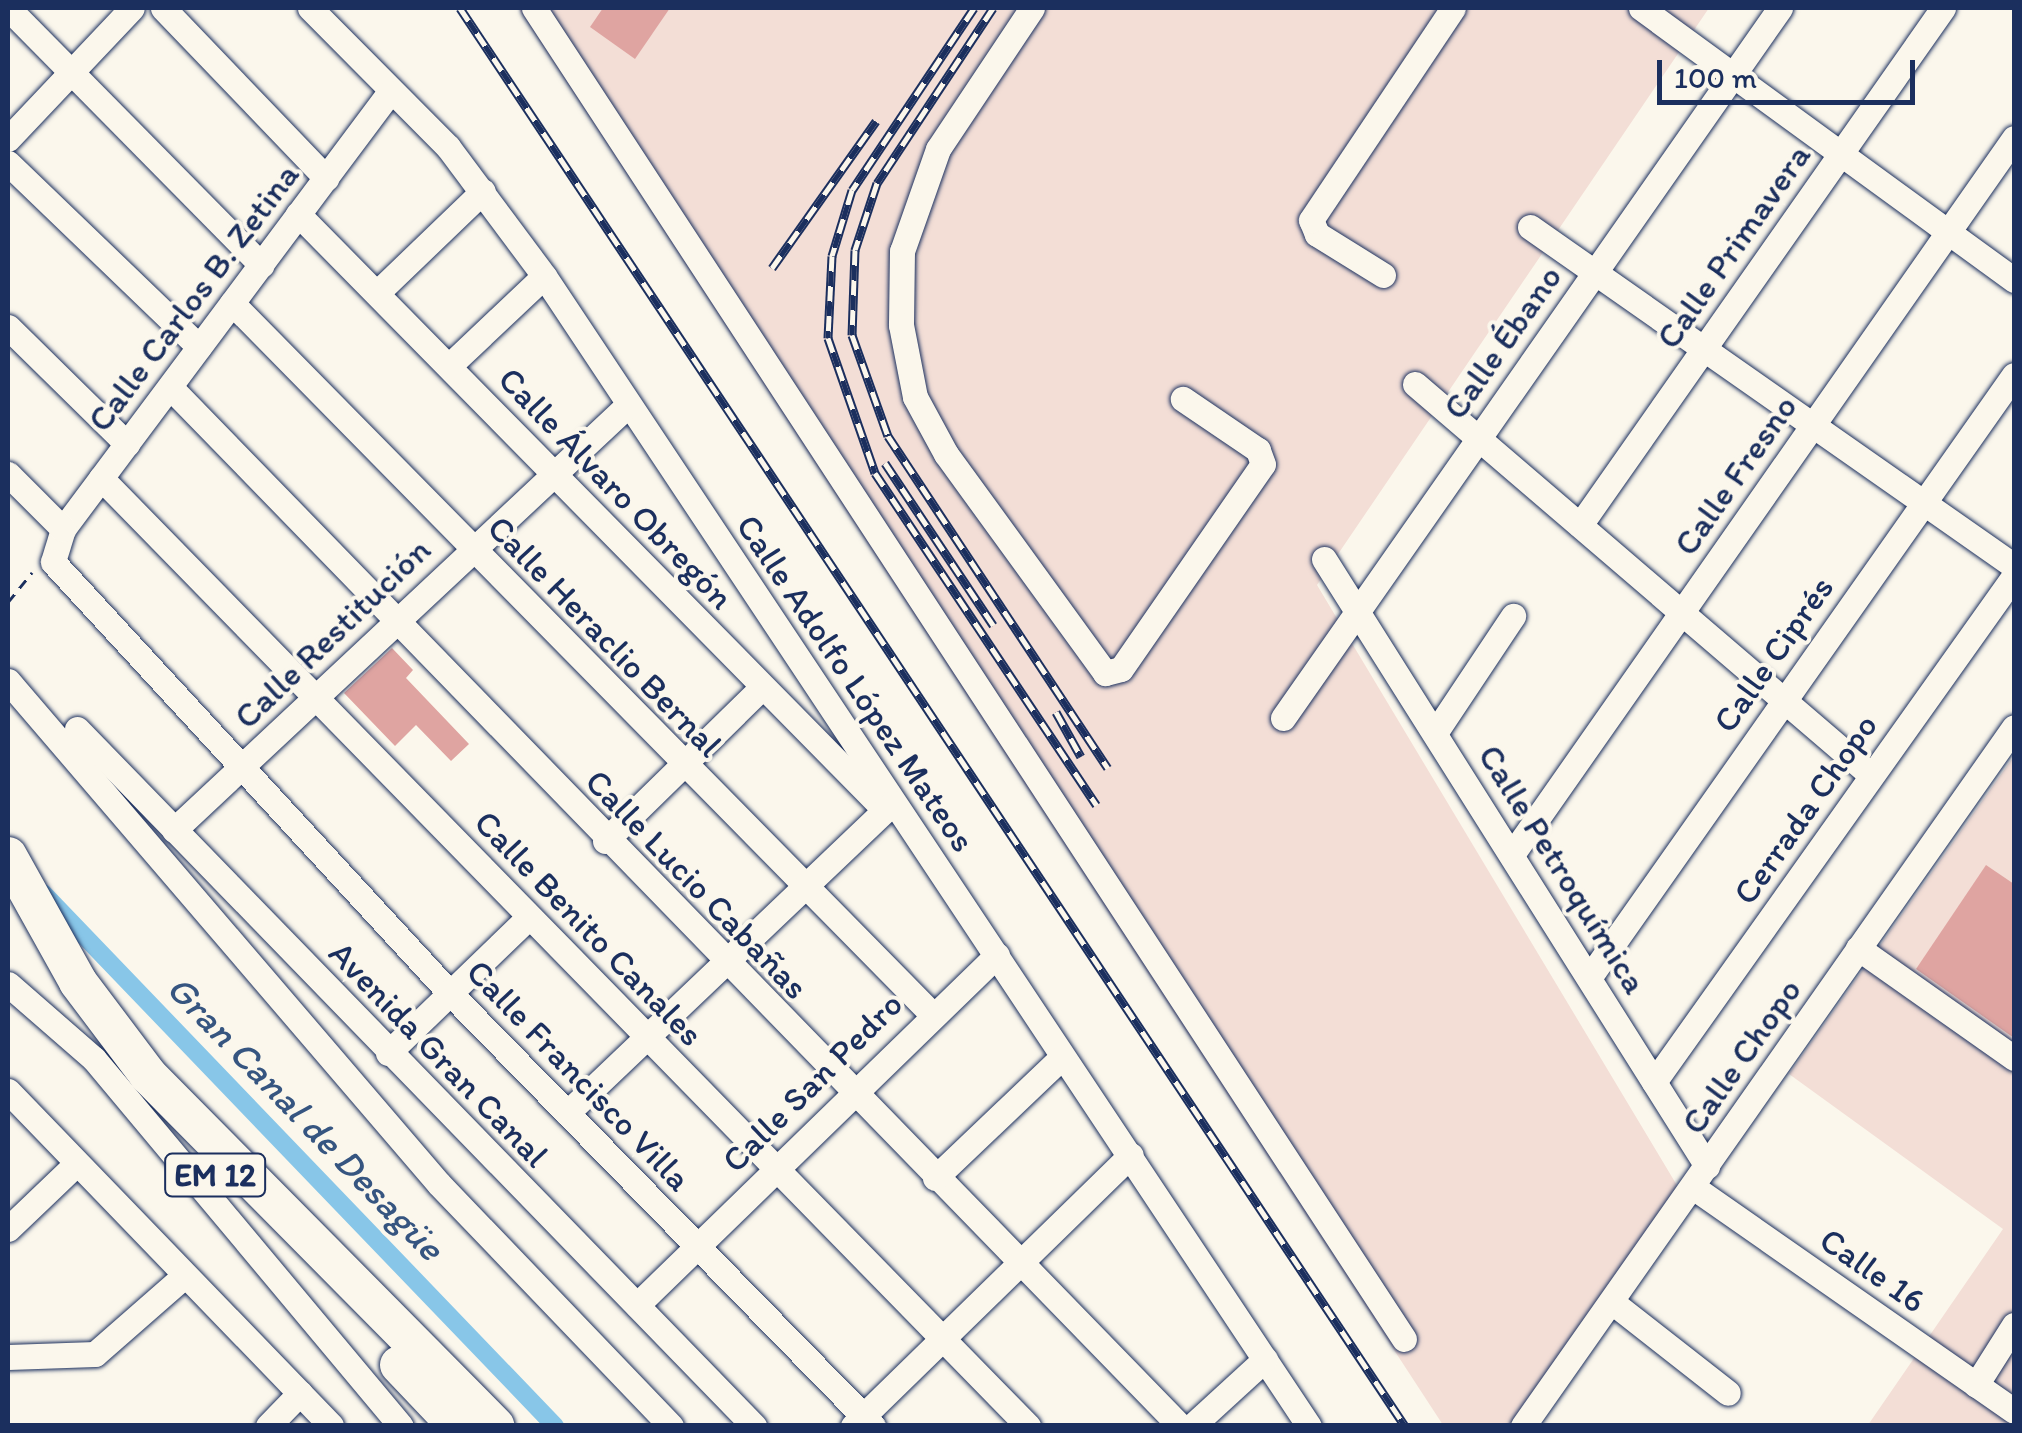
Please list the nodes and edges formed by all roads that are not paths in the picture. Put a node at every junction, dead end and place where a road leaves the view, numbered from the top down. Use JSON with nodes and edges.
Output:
{"nodes":[{"id":1,"x":8,"y":8,"type":"edge"},
{"id":2,"x":132,"y":8,"type":"edge"},
{"id":3,"x":162,"y":8,"type":"edge"},
{"id":4,"x":310,"y":8,"type":"edge"},
{"id":5,"x":534,"y":8,"type":"edge"},
{"id":6,"x":1032,"y":8,"type":"edge"},
{"id":7,"x":1452,"y":8,"type":"edge"},
{"id":8,"x":1641,"y":8,"type":"edge"},
{"id":9,"x":1780,"y":8,"type":"edge"},
{"id":10,"x":1944,"y":8,"type":"edge"},
{"id":11,"x":72,"y":74,"type":"junction"},
{"id":12,"x":1732,"y":77,"type":"junction"},
{"id":13,"x":389,"y":93,"type":"junction"},
{"id":14,"x":2014,"y":138,"type":"edge"},
{"id":15,"x":8,"y":139,"type":"edge"},
{"id":16,"x":1839,"y":155,"type":"junction"},
{"id":17,"x":8,"y":163,"type":"edge"},
{"id":18,"x":326,"y":178,"type":"junction"},
{"id":19,"x":483,"y":191,"type":"junction"},
{"id":20,"x":298,"y":214,"type":"junction"},
{"id":21,"x":1530,"y":227,"type":"dead end"},
{"id":22,"x":1947,"y":234,"type":"junction"},
{"id":23,"x":261,"y":264,"type":"junction"},
{"id":24,"x":1594,"y":272,"type":"junction"},
{"id":25,"x":544,"y":276,"type":"junction"},
{"id":26,"x":1383,"y":276,"type":"dead end"},
{"id":27,"x":2014,"y":280,"type":"edge"},
{"id":28,"x":378,"y":291,"type":"junction"},
{"id":29,"x":232,"y":303,"type":"junction"},
{"id":30,"x":8,"y":327,"type":"edge"},
{"id":31,"x":199,"y":347,"type":"junction"},
{"id":32,"x":1704,"y":350,"type":"junction"},
{"id":33,"x":450,"y":366,"type":"junction"},
{"id":34,"x":2014,"y":376,"type":"edge"},
{"id":35,"x":1414,"y":384,"type":"dead end"},
{"id":36,"x":170,"y":386,"type":"junction"},
{"id":37,"x":1183,"y":399,"type":"dead end"},
{"id":38,"x":628,"y":405,"type":"junction"},
{"id":39,"x":1813,"y":426,"type":"junction"},
{"id":40,"x":1477,"y":438,"type":"junction"},
{"id":41,"x":127,"y":444,"type":"junction"},
{"id":42,"x":551,"y":473,"type":"junction"},
{"id":43,"x":8,"y":474,"type":"edge"},
{"id":44,"x":101,"y":478,"type":"junction"},
{"id":45,"x":1923,"y":504,"type":"junction"},
{"id":46,"x":1580,"y":525,"type":"junction"},
{"id":47,"x":57,"y":545,"type":"junction"},
{"id":48,"x":472,"y":548,"type":"junction"},
{"id":49,"x":1324,"y":559,"type":"dead end"},
{"id":50,"x":2014,"y":566,"type":"edge"},
{"id":51,"x":2014,"y":576,"type":"edge"},
{"id":52,"x":1357,"y":612,"type":"junction"},
{"id":53,"x":1682,"y":612,"type":"junction"},
{"id":54,"x":1513,"y":616,"type":"dead end"},
{"id":55,"x":396,"y":619,"type":"junction"},
{"id":56,"x":8,"y":681,"type":"edge"},
{"id":57,"x":760,"y":689,"type":"junction"},
{"id":58,"x":316,"y":698,"type":"junction"},
{"id":59,"x":1784,"y":698,"type":"junction"},
{"id":60,"x":1284,"y":718,"type":"dead end"},
{"id":61,"x":2014,"y":726,"type":"edge"},
{"id":62,"x":77,"y":729,"type":"dead end"},
{"id":63,"x":1435,"y":732,"type":"junction"},
{"id":64,"x":680,"y":763,"type":"junction"},
{"id":65,"x":239,"y":770,"type":"junction"},
{"id":66,"x":1872,"y":775,"type":"junction"},
{"id":67,"x":889,"y":806,"type":"junction"},
{"id":68,"x":174,"y":830,"type":"junction"},
{"id":69,"x":605,"y":840,"type":"junction"},
{"id":70,"x":1512,"y":852,"type":"junction"},
{"id":71,"x":8,"y":856,"type":"edge"},
{"id":72,"x":798,"y":886,"type":"junction"},
{"id":73,"x":8,"y":898,"type":"edge"},
{"id":74,"x":528,"y":918,"type":"junction"},
{"id":75,"x":1858,"y":948,"type":"junction"},
{"id":76,"x":997,"y":956,"type":"junction"},
{"id":77,"x":724,"y":961,"type":"junction"},
{"id":78,"x":1591,"y":975,"type":"junction"},
{"id":79,"x":8,"y":984,"type":"edge"},
{"id":80,"x":449,"y":992,"type":"junction"},
{"id":81,"x":932,"y":1014,"type":"junction"},
{"id":82,"x":644,"y":1035,"type":"junction"},
{"id":83,"x":388,"y":1053,"type":"junction"},
{"id":84,"x":1062,"y":1057,"type":"junction"},
{"id":85,"x":2014,"y":1058,"type":"edge"},
{"id":86,"x":1654,"y":1082,"type":"junction"},
{"id":87,"x":8,"y":1091,"type":"edge"},
{"id":88,"x":850,"y":1094,"type":"junction"},
{"id":89,"x":567,"y":1113,"type":"junction"},
{"id":90,"x":1130,"y":1156,"type":"junction"},
{"id":91,"x":76,"y":1164,"type":"junction"},
{"id":92,"x":776,"y":1168,"type":"junction"},
{"id":93,"x":1700,"y":1177,"type":"junction"},
{"id":94,"x":934,"y":1178,"type":"junction"},
{"id":95,"x":8,"y":1229,"type":"edge"},
{"id":96,"x":696,"y":1245,"type":"junction"},
{"id":97,"x":1019,"y":1263,"type":"junction"},
{"id":98,"x":184,"y":1276,"type":"junction"},
{"id":99,"x":1612,"y":1302,"type":"junction"},
{"id":100,"x":637,"y":1305,"type":"junction"},
{"id":101,"x":2014,"y":1326,"type":"edge"},
{"id":102,"x":942,"y":1338,"type":"junction"},
{"id":103,"x":1404,"y":1340,"type":"dead end"},
{"id":104,"x":8,"y":1357,"type":"edge"},
{"id":105,"x":1264,"y":1358,"type":"junction"},
{"id":106,"x":1976,"y":1384,"type":"junction"},
{"id":107,"x":300,"y":1393,"type":"junction"},
{"id":108,"x":1728,"y":1393,"type":"dead end"},
{"id":109,"x":2014,"y":1411,"type":"edge"},
{"id":110,"x":863,"y":1422,"type":"edge"},
{"id":111,"x":1528,"y":1424,"type":"edge"},
{"id":112,"x":268,"y":1426,"type":"edge"},
{"id":113,"x":331,"y":1426,"type":"edge"},
{"id":114,"x":401,"y":1426,"type":"edge"},
{"id":115,"x":457,"y":1426,"type":"edge"},
{"id":116,"x":495,"y":1426,"type":"edge"},
{"id":117,"x":672,"y":1426,"type":"edge"},
{"id":118,"x":754,"y":1426,"type":"edge"},
{"id":119,"x":1028,"y":1426,"type":"edge"},
{"id":120,"x":1180,"y":1426,"type":"edge"},
{"id":121,"x":1192,"y":1426,"type":"edge"},
{"id":122,"x":1309,"y":1426,"type":"edge"}],
"edges":[{"from":1,"to":11,"type":"street"},
{"from":2,"to":11,"type":"street"},
{"from":3,"to":18,"type":"street"},
{"from":4,"to":13,"type":"street","name":"Calle Adolfo López Mateos"},
{"from":5,"to":103,"type":"street"},
{"from":6,"to":37,"type":"street"},
{"from":7,"to":26,"type":"street"},
{"from":8,"to":12,"type":"street"},
{"from":9,"to":12,"type":"street","name":"Calle Ébano"},
{"from":10,"to":16,"type":"street","name":"Calle Primavera"},
{"from":11,"to":15,"type":"street"},
{"from":11,"to":23,"type":"street"},
{"from":12,"to":16,"type":"street"},
{"from":12,"to":24,"type":"street","name":"Calle Ébano"},
{"from":13,"to":18,"type":"street","name":"Calle Carlos B. Zetina"},
{"from":13,"to":19,"type":"street","name":"Calle Adolfo López Mateos"},
{"from":14,"to":22,"type":"street","name":"Calle Fresno"},
{"from":16,"to":22,"type":"street"},
{"from":16,"to":32,"type":"street","name":"Calle Primavera"},
{"from":17,"to":31,"type":"street"},
{"from":18,"to":20,"type":"street","name":"Calle Carlos B. Zetina"},
{"from":19,"to":25,"type":"street","name":"Calle Adolfo López Mateos"},
{"from":19,"to":28,"type":"street"},
{"from":20,"to":23,"type":"street","name":"Calle Carlos B. Zetina"},
{"from":20,"to":28,"type":"street","name":"Calle Álvaro Obregón"},
{"from":21,"to":24,"type":"street"},
{"from":22,"to":27,"type":"street"},
{"from":22,"to":39,"type":"street","name":"Calle Fresno"},
{"from":23,"to":29,"type":"street","name":"Calle Carlos B. Zetina"},
{"from":24,"to":32,"type":"street"},
{"from":24,"to":40,"type":"street","name":"Calle Ébano"},
{"from":25,"to":33,"type":"street"},
{"from":25,"to":38,"type":"street","name":"Calle Adolfo López Mateos"},
{"from":28,"to":33,"type":"street","name":"Calle Álvaro Obregón"},
{"from":29,"to":31,"type":"street","name":"Calle Carlos B. Zetina"},
{"from":29,"to":48,"type":"street","name":"Calle Heraclio Bernal"},
{"from":30,"to":41,"type":"street"},
{"from":31,"to":36,"type":"street","name":"Calle Carlos B. Zetina"},
{"from":32,"to":39,"type":"street"},
{"from":32,"to":46,"type":"street","name":"Calle Primavera"},
{"from":33,"to":42,"type":"street","name":"Calle Álvaro Obregón"},
{"from":34,"to":45,"type":"street","name":"Calle Ciprés"},
{"from":35,"to":40,"type":"street"},
{"from":36,"to":41,"type":"street","name":"Calle Carlos B. Zetina"},
{"from":36,"to":55,"type":"street","name":"Calle Lucio Cabañas"},
{"from":38,"to":42,"type":"street","name":"Calle Restitución"},
{"from":38,"to":67,"type":"street","name":"Calle Adolfo López Mateos"},
{"from":39,"to":45,"type":"street"},
{"from":39,"to":53,"type":"street","name":"Calle Fresno"},
{"from":40,"to":46,"type":"street"},
{"from":40,"to":52,"type":"street","name":"Calle Ébano"},
{"from":41,"to":44,"type":"street","name":"Calle Carlos B. Zetina"},
{"from":42,"to":48,"type":"street","name":"Calle Restitución"},
{"from":42,"to":57,"type":"street","name":"Calle Álvaro Obregón"},
{"from":43,"to":47,"type":"street","name":"Calle Francisco Villa"},
{"from":44,"to":47,"type":"street","name":"Calle Carlos B. Zetina"},
{"from":44,"to":58,"type":"street","name":"Calle Benito Canales"},
{"from":45,"to":50,"type":"street"},
{"from":45,"to":59,"type":"street","name":"Calle Ciprés"},
{"from":46,"to":53,"type":"street"},
{"from":47,"to":65,"type":"street","name":"Calle Francisco Villa"},
{"from":48,"to":55,"type":"street","name":"Calle Restitución"},
{"from":48,"to":64,"type":"street","name":"Calle Heraclio Bernal"},
{"from":49,"to":52,"type":"street","name":"Calle Petroquímica"},
{"from":51,"to":66,"type":"street","name":"Cerrada Chopo"},
{"from":52,"to":60,"type":"street","name":"Calle Ébano"},
{"from":52,"to":63,"type":"street","name":"Calle Petroquímica"},
{"from":53,"to":59,"type":"street"},
{"from":53,"to":70,"type":"street","name":"Calle Fresno"},
{"from":54,"to":63,"type":"street"},
{"from":55,"to":58,"type":"street","name":"Calle Restitución"},
{"from":55,"to":69,"type":"street","name":"Calle Lucio Cabañas"},
{"from":56,"to":117,"type":"street"},
{"from":57,"to":64,"type":"street"},
{"from":57,"to":67,"type":"street","name":"Calle Álvaro Obregón"},
{"from":58,"to":65,"type":"street","name":"Calle Restitución"},
{"from":58,"to":74,"type":"street","name":"Calle Benito Canales"},
{"from":59,"to":66,"type":"street"},
{"from":59,"to":78,"type":"street","name":"Calle Ciprés"},
{"from":61,"to":75,"type":"street","name":"Calle Chopo"},
{"from":62,"to":68,"type":"street","name":"Avenida Gran Canal"},
{"from":63,"to":70,"type":"street","name":"Calle Petroquímica"},
{"from":64,"to":69,"type":"street"},
{"from":64,"to":72,"type":"street","name":"Calle Heraclio Bernal"},
{"from":65,"to":68,"type":"street","name":"Calle Restitución"},
{"from":65,"to":80,"type":"street","name":"Calle Francisco Villa"},
{"from":66,"to":86,"type":"street","name":"Cerrada Chopo"},
{"from":67,"to":72,"type":"street"},
{"from":67,"to":76,"type":"street","name":"Calle Adolfo López Mateos"},
{"from":68,"to":83,"type":"street","name":"Avenida Gran Canal"},
{"from":69,"to":77,"type":"street","name":"Calle Lucio Cabañas"},
{"from":70,"to":78,"type":"street","name":"Calle Petroquímica"},
{"from":71,"to":116,"type":"highway","number":"EM 12"},
{"from":72,"to":77,"type":"street"},
{"from":72,"to":81,"type":"street","name":"Calle Heraclio Bernal"},
{"from":73,"to":115,"type":"highway","number":"EM 12"},
{"from":74,"to":80,"type":"street"},
{"from":74,"to":82,"type":"street","name":"Calle Benito Canales"},
{"from":75,"to":85,"type":"street"},
{"from":75,"to":93,"type":"street","name":"Calle Chopo"},
{"from":76,"to":81,"type":"street","name":"Calle San Pedro"},
{"from":76,"to":84,"type":"street","name":"Calle Adolfo López Mateos"},
{"from":77,"to":82,"type":"street"},
{"from":77,"to":88,"type":"street","name":"Calle Lucio Cabañas"},
{"from":78,"to":86,"type":"street","name":"Calle Petroquímica"},
{"from":79,"to":114,"type":"street"},
{"from":80,"to":83,"type":"street"},
{"from":80,"to":89,"type":"street","name":"Calle Francisco Villa"},
{"from":81,"to":88,"type":"street","name":"Calle San Pedro"},
{"from":82,"to":89,"type":"street"},
{"from":82,"to":92,"type":"street","name":"Calle Benito Canales"},
{"from":83,"to":100,"type":"street","name":"Avenida Gran Canal"},
{"from":84,"to":90,"type":"street","name":"Calle Adolfo López Mateos"},
{"from":84,"to":94,"type":"street"},
{"from":86,"to":93,"type":"street","name":"Calle Petroquímica"},
{"from":87,"to":91,"type":"street"},
{"from":88,"to":92,"type":"street","name":"Calle San Pedro"},
{"from":88,"to":94,"type":"street","name":"Calle Lucio Cabañas"},
{"from":89,"to":96,"type":"street","name":"Calle Francisco Villa"},
{"from":90,"to":97,"type":"street"},
{"from":90,"to":105,"type":"street","name":"Calle Adolfo López Mateos"},
{"from":91,"to":95,"type":"street"},
{"from":91,"to":98,"type":"street"},
{"from":92,"to":96,"type":"street","name":"Calle San Pedro"},
{"from":92,"to":102,"type":"street","name":"Calle Benito Canales"},
{"from":93,"to":99,"type":"street","name":"Calle Chopo"},
{"from":93,"to":106,"type":"street","name":"Calle 16"},
{"from":94,"to":97,"type":"street","name":"Calle Lucio Cabañas"},
{"from":96,"to":100,"type":"street","name":"Calle San Pedro"},
{"from":96,"to":110,"type":"street","name":"Calle Francisco Villa"},
{"from":97,"to":102,"type":"street"},
{"from":97,"to":120,"type":"street","name":"Calle Lucio Cabañas"},
{"from":98,"to":104,"type":"street"},
{"from":98,"to":107,"type":"street"},
{"from":99,"to":108,"type":"street"},
{"from":99,"to":111,"type":"street","name":"Calle Chopo"},
{"from":100,"to":118,"type":"street","name":"Avenida Gran Canal"},
{"from":101,"to":106,"type":"street"},
{"from":102,"to":110,"type":"street"},
{"from":102,"to":119,"type":"street","name":"Calle Benito Canales"},
{"from":105,"to":121,"type":"street"},
{"from":105,"to":122,"type":"street","name":"Calle Adolfo López Mateos"},
{"from":106,"to":109,"type":"street","name":"Calle 16"},
{"from":107,"to":112,"type":"street"},
{"from":107,"to":113,"type":"street"}]}
